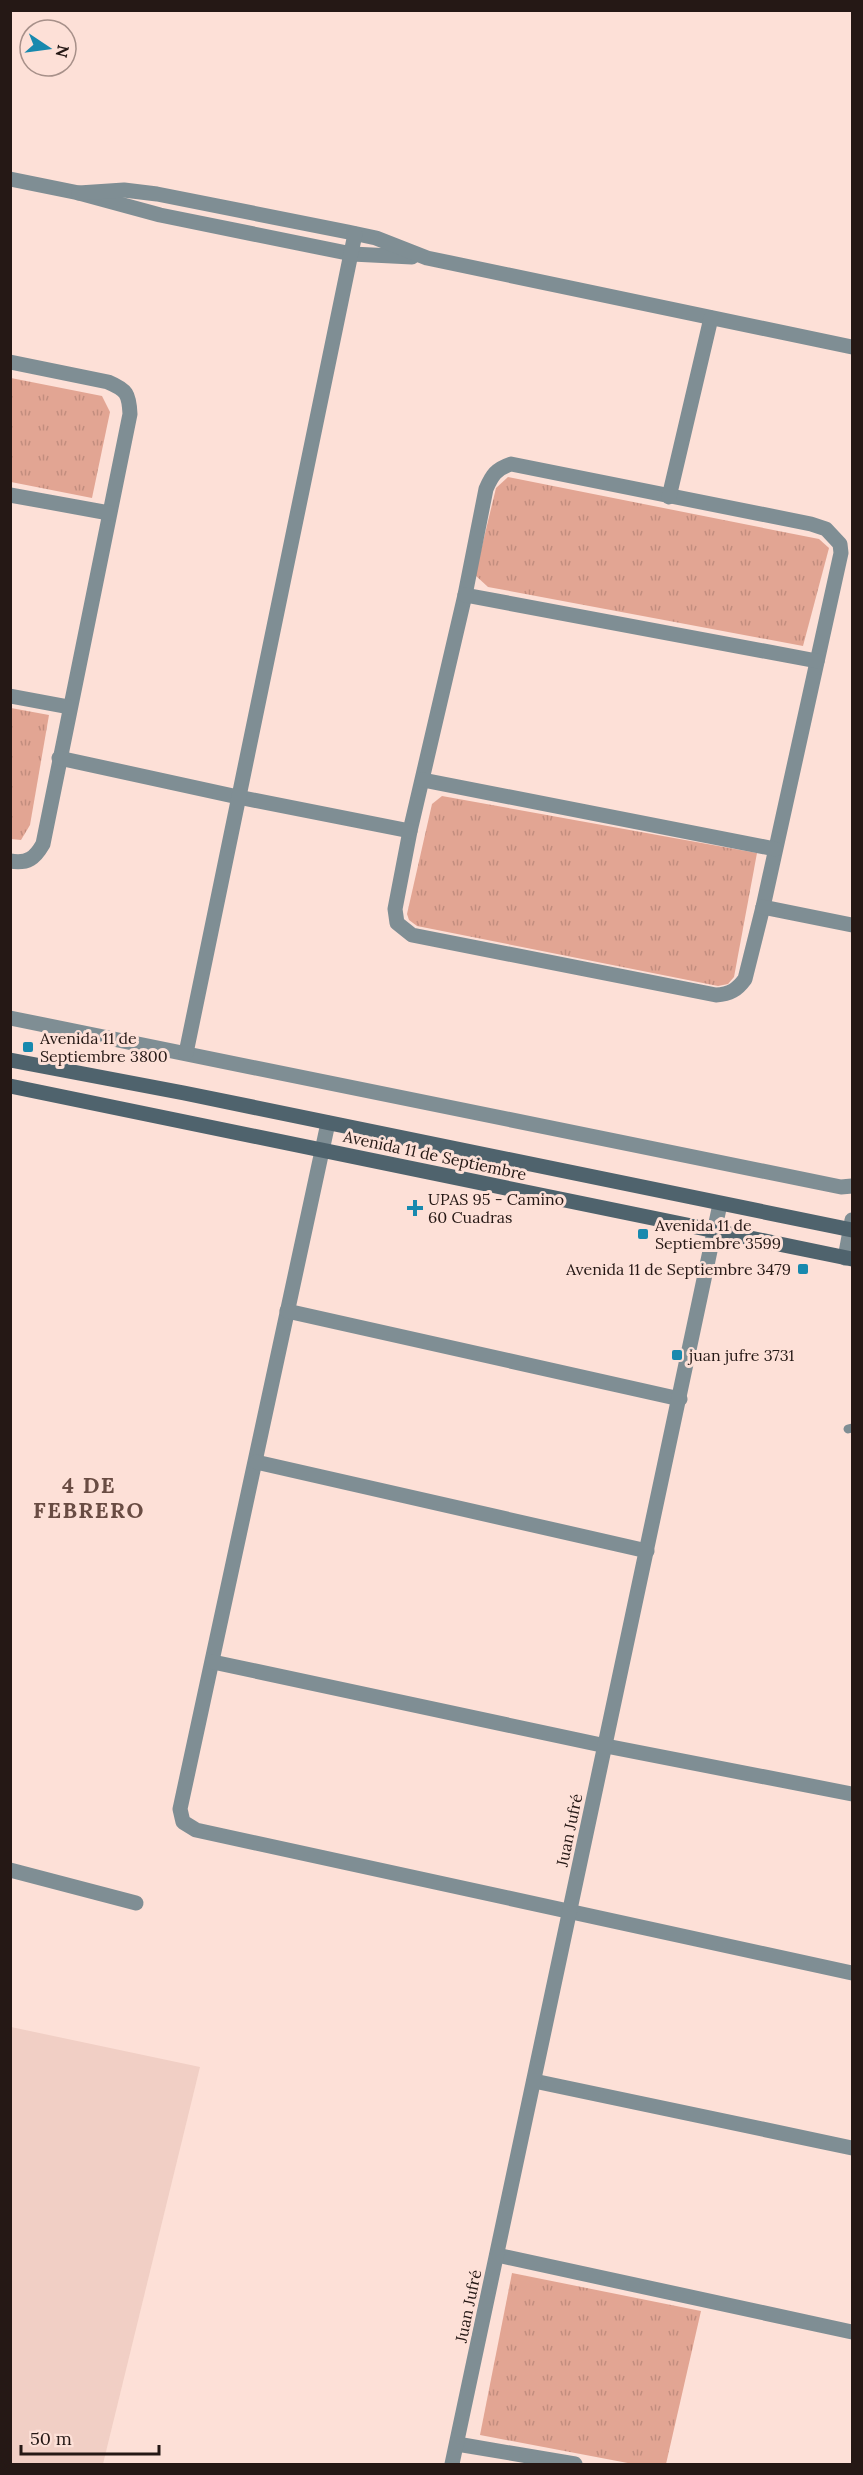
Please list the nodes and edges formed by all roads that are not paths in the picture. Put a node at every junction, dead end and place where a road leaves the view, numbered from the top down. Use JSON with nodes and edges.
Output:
{"nodes":[{"id":1,"x":10,"y":179,"type":"edge"},
{"id":2,"x":79,"y":193,"type":"junction"},
{"id":3,"x":355,"y":234,"type":"junction"},
{"id":4,"x":352,"y":254,"type":"junction"},
{"id":5,"x":427,"y":258,"type":"junction"},
{"id":6,"x":711,"y":318,"type":"junction"},
{"id":7,"x":852,"y":347,"type":"edge"},
{"id":8,"x":10,"y":362,"type":"edge"},
{"id":9,"x":10,"y":495,"type":"edge"},
{"id":10,"x":669,"y":497,"type":"junction"},
{"id":11,"x":109,"y":513,"type":"junction"},
{"id":12,"x":465,"y":595,"type":"junction"},
{"id":13,"x":817,"y":661,"type":"junction"},
{"id":14,"x":10,"y":696,"type":"edge"},
{"id":15,"x":69,"y":707,"type":"junction"},
{"id":16,"x":59,"y":758,"type":"junction"},
{"id":17,"x":423,"y":780,"type":"junction"},
{"id":18,"x":238,"y":797,"type":"junction"},
{"id":19,"x":410,"y":831,"type":"junction"},
{"id":20,"x":775,"y":849,"type":"junction"},
{"id":21,"x":10,"y":861,"type":"edge"},
{"id":22,"x":763,"y":907,"type":"junction"},
{"id":23,"x":852,"y":925,"type":"edge"},
{"id":24,"x":10,"y":1018,"type":"edge"},
{"id":25,"x":186,"y":1053,"type":"junction"},
{"id":26,"x":10,"y":1060,"type":"edge"},
{"id":27,"x":10,"y":1086,"type":"edge"},
{"id":28,"x":328,"y":1123,"type":"junction"},
{"id":29,"x":323,"y":1150,"type":"junction"},
{"id":30,"x":852,"y":1186,"type":"edge"},
{"id":31,"x":720,"y":1204,"type":"junction"},
{"id":32,"x":852,"y":1227,"type":"edge"},
{"id":33,"x":715,"y":1232,"type":"junction"},
{"id":34,"x":849,"y":1258,"type":"edge"},
{"id":35,"x":287,"y":1311,"type":"junction"},
{"id":36,"x":680,"y":1399,"type":"junction"},
{"id":37,"x":256,"y":1462,"type":"junction"},
{"id":38,"x":647,"y":1551,"type":"junction"},
{"id":39,"x":213,"y":1662,"type":"junction"},
{"id":40,"x":606,"y":1746,"type":"junction"},
{"id":41,"x":852,"y":1794,"type":"edge"},
{"id":42,"x":10,"y":1870,"type":"edge"},
{"id":43,"x":136,"y":1903,"type":"dead end"},
{"id":44,"x":570,"y":1913,"type":"junction"},
{"id":45,"x":852,"y":1973,"type":"edge"},
{"id":46,"x":534,"y":2081,"type":"junction"},
{"id":47,"x":852,"y":2148,"type":"edge"},
{"id":48,"x":497,"y":2255,"type":"junction"},
{"id":49,"x":852,"y":2332,"type":"edge"},
{"id":50,"x":457,"y":2444,"type":"junction"},
{"id":51,"x":452,"y":2464,"type":"edge"},
{"id":52,"x":575,"y":2464,"type":"edge"}],
"edges":[{"from":1,"to":2,"type":"street"},
{"from":2,"to":3,"type":"street"},
{"from":2,"to":4,"type":"street"},
{"from":3,"to":4,"type":"street"},
{"from":3,"to":5,"type":"street"},
{"from":4,"to":5,"type":"street"},
{"from":4,"to":18,"type":"street"},
{"from":5,"to":6,"type":"street"},
{"from":6,"to":7,"type":"street"},
{"from":6,"to":10,"type":"street"},
{"from":8,"to":11,"type":"street"},
{"from":9,"to":11,"type":"street"},
{"from":10,"to":12,"type":"street"},
{"from":10,"to":13,"type":"street"},
{"from":11,"to":15,"type":"street"},
{"from":12,"to":13,"type":"street"},
{"from":12,"to":17,"type":"street"},
{"from":13,"to":20,"type":"street"},
{"from":14,"to":15,"type":"street"},
{"from":15,"to":16,"type":"street"},
{"from":16,"to":18,"type":"street"},
{"from":16,"to":21,"type":"street"},
{"from":17,"to":19,"type":"street"},
{"from":17,"to":20,"type":"street"},
{"from":18,"to":19,"type":"street"},
{"from":18,"to":25,"type":"street"},
{"from":19,"to":22,"type":"street"},
{"from":20,"to":22,"type":"street"},
{"from":22,"to":23,"type":"street"},
{"from":24,"to":25,"type":"street"},
{"from":25,"to":30,"type":"street"},
{"from":26,"to":28,"type":"main road","name":"Avenida 11 de Septiembre"},
{"from":27,"to":29,"type":"main road","name":"Avenida 11 de Septiembre"},
{"from":28,"to":29,"type":"street"},
{"from":28,"to":31,"type":"main road","name":"Avenida 11 de Septiembre"},
{"from":29,"to":33,"type":"main road","name":"Avenida 11 de Septiembre"},
{"from":29,"to":35,"type":"street"},
{"from":31,"to":32,"type":"main road","name":"Avenida 11 de Septiembre"},
{"from":31,"to":33,"type":"street","name":"Juan Jufré"},
{"from":32,"to":34,"type":"street"},
{"from":33,"to":34,"type":"main road","name":"Avenida 11 de Septiembre"},
{"from":33,"to":36,"type":"street","name":"Juan Jufré"},
{"from":35,"to":36,"type":"street"},
{"from":35,"to":37,"type":"street"},
{"from":36,"to":38,"type":"street","name":"Juan Jufré"},
{"from":37,"to":38,"type":"street"},
{"from":37,"to":39,"type":"street"},
{"from":38,"to":40,"type":"street","name":"Juan Jufré"},
{"from":39,"to":40,"type":"street"},
{"from":39,"to":44,"type":"street"},
{"from":40,"to":41,"type":"street"},
{"from":40,"to":44,"type":"street","name":"Juan Jufré"},
{"from":42,"to":43,"type":"street"},
{"from":44,"to":45,"type":"street"},
{"from":44,"to":46,"type":"street","name":"Juan Jufré"},
{"from":46,"to":47,"type":"street"},
{"from":46,"to":48,"type":"street","name":"Juan Jufré"},
{"from":48,"to":49,"type":"street"},
{"from":48,"to":50,"type":"street","name":"Juan Jufré"},
{"from":50,"to":51,"type":"street","name":"Juan Jufré"},
{"from":50,"to":52,"type":"street"}]}
